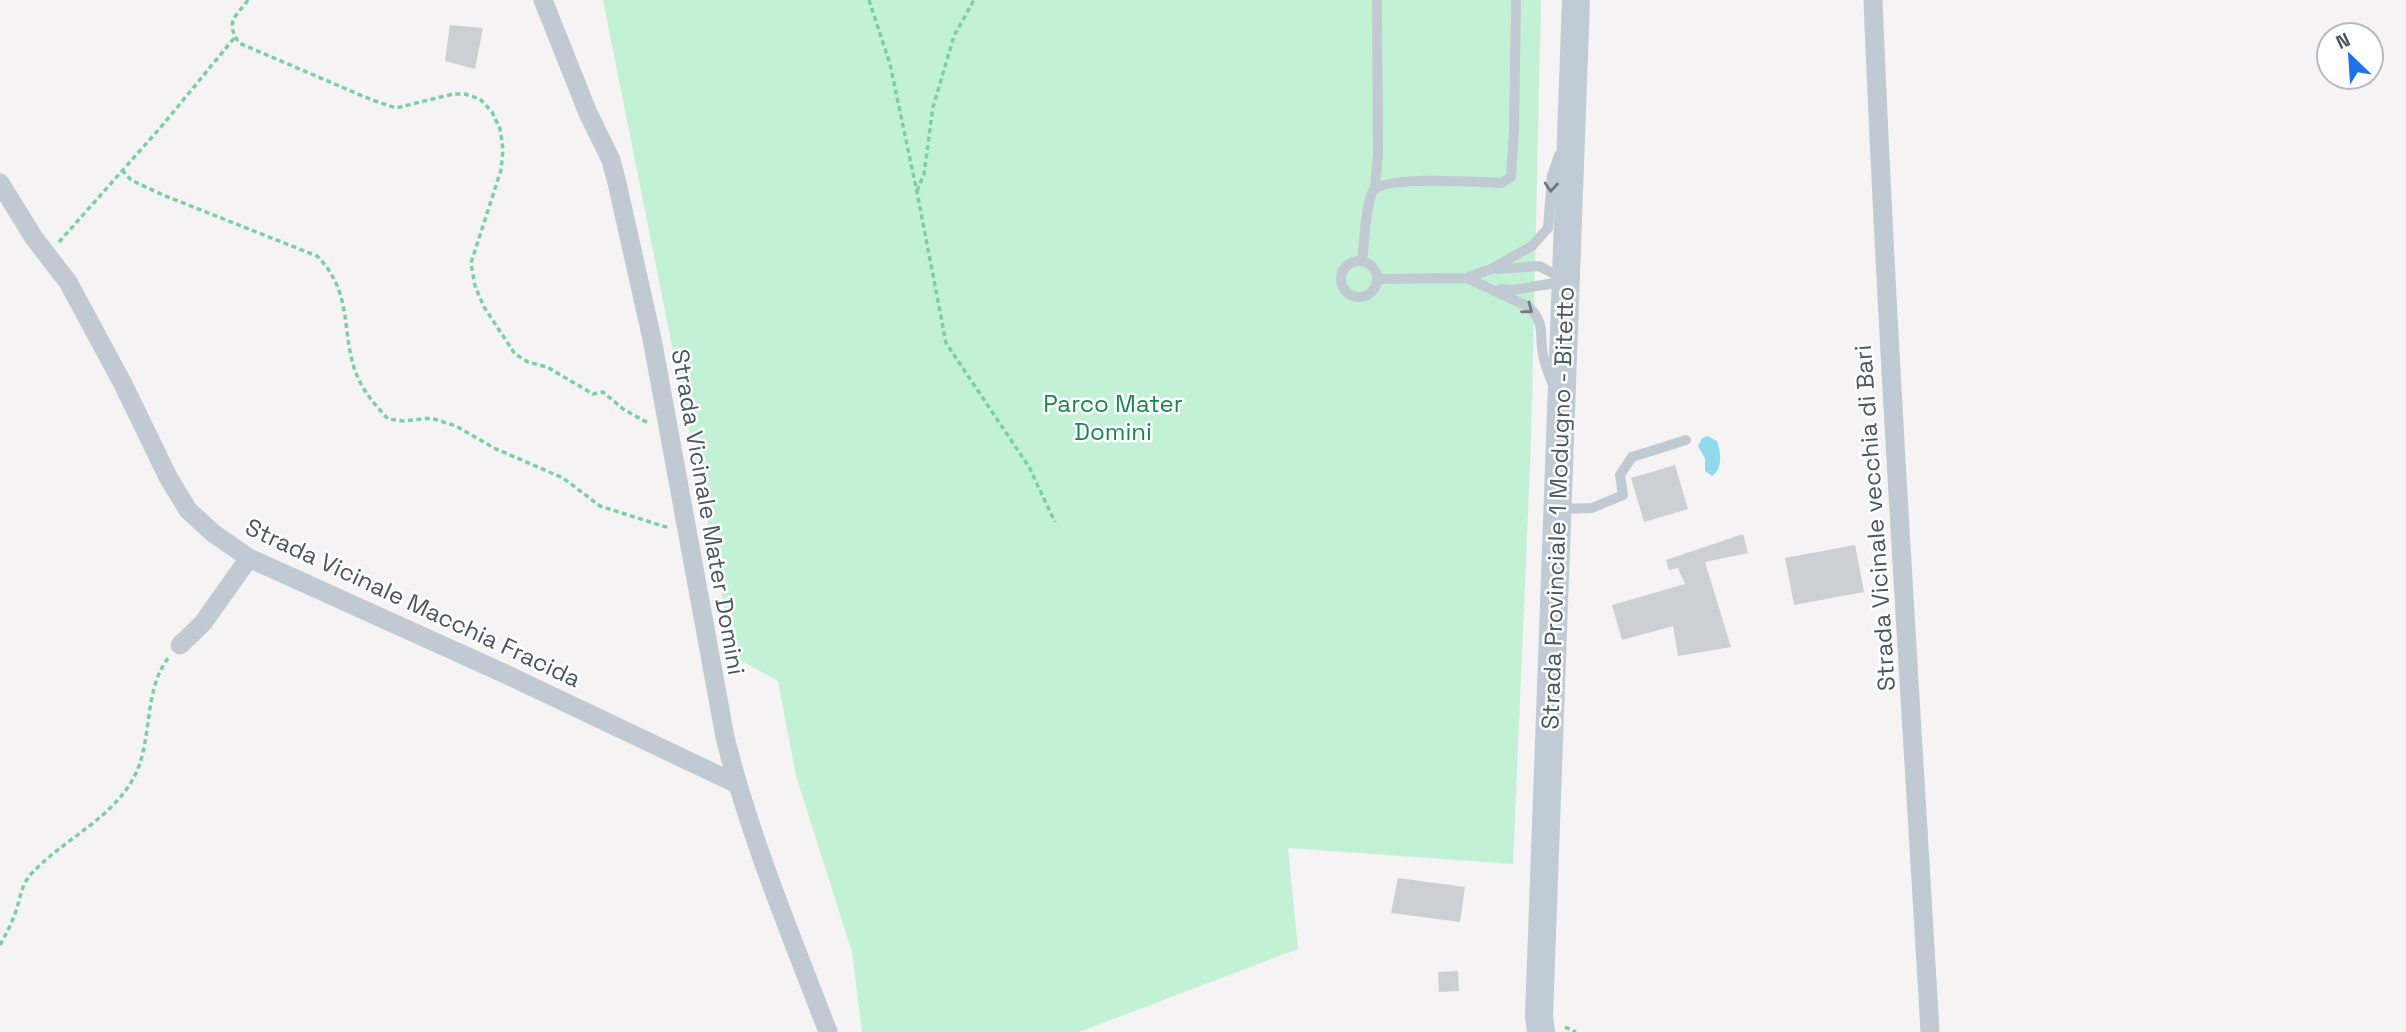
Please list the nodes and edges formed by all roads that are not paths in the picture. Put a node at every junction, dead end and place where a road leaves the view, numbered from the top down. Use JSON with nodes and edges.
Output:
{"nodes":[{"id":1,"x":543,"y":0,"type":"edge"},
{"id":2,"x":1377,"y":0,"type":"edge"},
{"id":3,"x":1516,"y":0,"type":"edge"},
{"id":4,"x":1576,"y":0,"type":"edge"},
{"id":5,"x":1873,"y":0,"type":"edge"},
{"id":6,"x":1571,"y":122,"type":"junction"},
{"id":7,"x":0,"y":183,"type":"edge"},
{"id":8,"x":1375,"y":188,"type":"junction"},
{"id":9,"x":1362,"y":261,"type":"junction"},
{"id":10,"x":1491,"y":269,"type":"junction"},
{"id":11,"x":1467,"y":278,"type":"junction"},
{"id":12,"x":1377,"y":279,"type":"junction"},
{"id":13,"x":1567,"y":281,"type":"junction"},
{"id":14,"x":1493,"y":289,"type":"junction"},
{"id":15,"x":1562,"y":416,"type":"junction"},
{"id":16,"x":1686,"y":440,"type":"dead end"},
{"id":17,"x":1559,"y":509,"type":"junction"},
{"id":18,"x":249,"y":558,"type":"junction"},
{"id":19,"x":180,"y":645,"type":"road end"},
{"id":20,"x":737,"y":784,"type":"junction"},
{"id":21,"x":1538,"y":1027,"type":"edge"},
{"id":22,"x":828,"y":1032,"type":"edge"},
{"id":23,"x":1930,"y":1032,"type":"edge"}],
"edges":[{"from":1,"to":20,"type":"street","name":"Strada Vicinale Mater Domini"},
{"from":2,"to":8,"type":"lane"},
{"from":3,"to":8,"type":"lane"},
{"from":4,"to":6,"type":"main road","name":"Strada Provinciale 1 Modugno - Bitetto"},
{"from":5,"to":23,"type":"street","name":"Strada Vicinale vecchia di Bari"},
{"from":6,"to":10,"type":"lane","one_way":true},
{"from":6,"to":13,"type":"main road","name":"Strada Provinciale 1 Modugno - Bitetto"},
{"from":7,"to":18,"type":"street","name":"Strada Vicinale Macchia Fracida"},
{"from":8,"to":9,"type":"lane"},
{"from":9,"to":12,"type":"lane"},
{"from":9,"to":12,"type":"lane"},
{"from":10,"to":11,"type":"lane"},
{"from":10,"to":13,"type":"lane"},
{"from":11,"to":12,"type":"lane"},
{"from":11,"to":14,"type":"lane"},
{"from":13,"to":14,"type":"lane"},
{"from":13,"to":15,"type":"main road","name":"Strada Provinciale 1 Modugno - Bitetto"},
{"from":14,"to":15,"type":"lane","one_way":true},
{"from":15,"to":17,"type":"main road","name":"Strada Provinciale 1 Modugno - Bitetto"},
{"from":16,"to":17,"type":"lane"},
{"from":17,"to":21,"type":"main road","name":"Strada Provinciale 1 Modugno - Bitetto"},
{"from":18,"to":19,"type":"street"},
{"from":18,"to":20,"type":"street","name":"Strada Vicinale Macchia Fracida"},
{"from":20,"to":22,"type":"street","name":"Strada Vicinale Mater Domini"}]}
